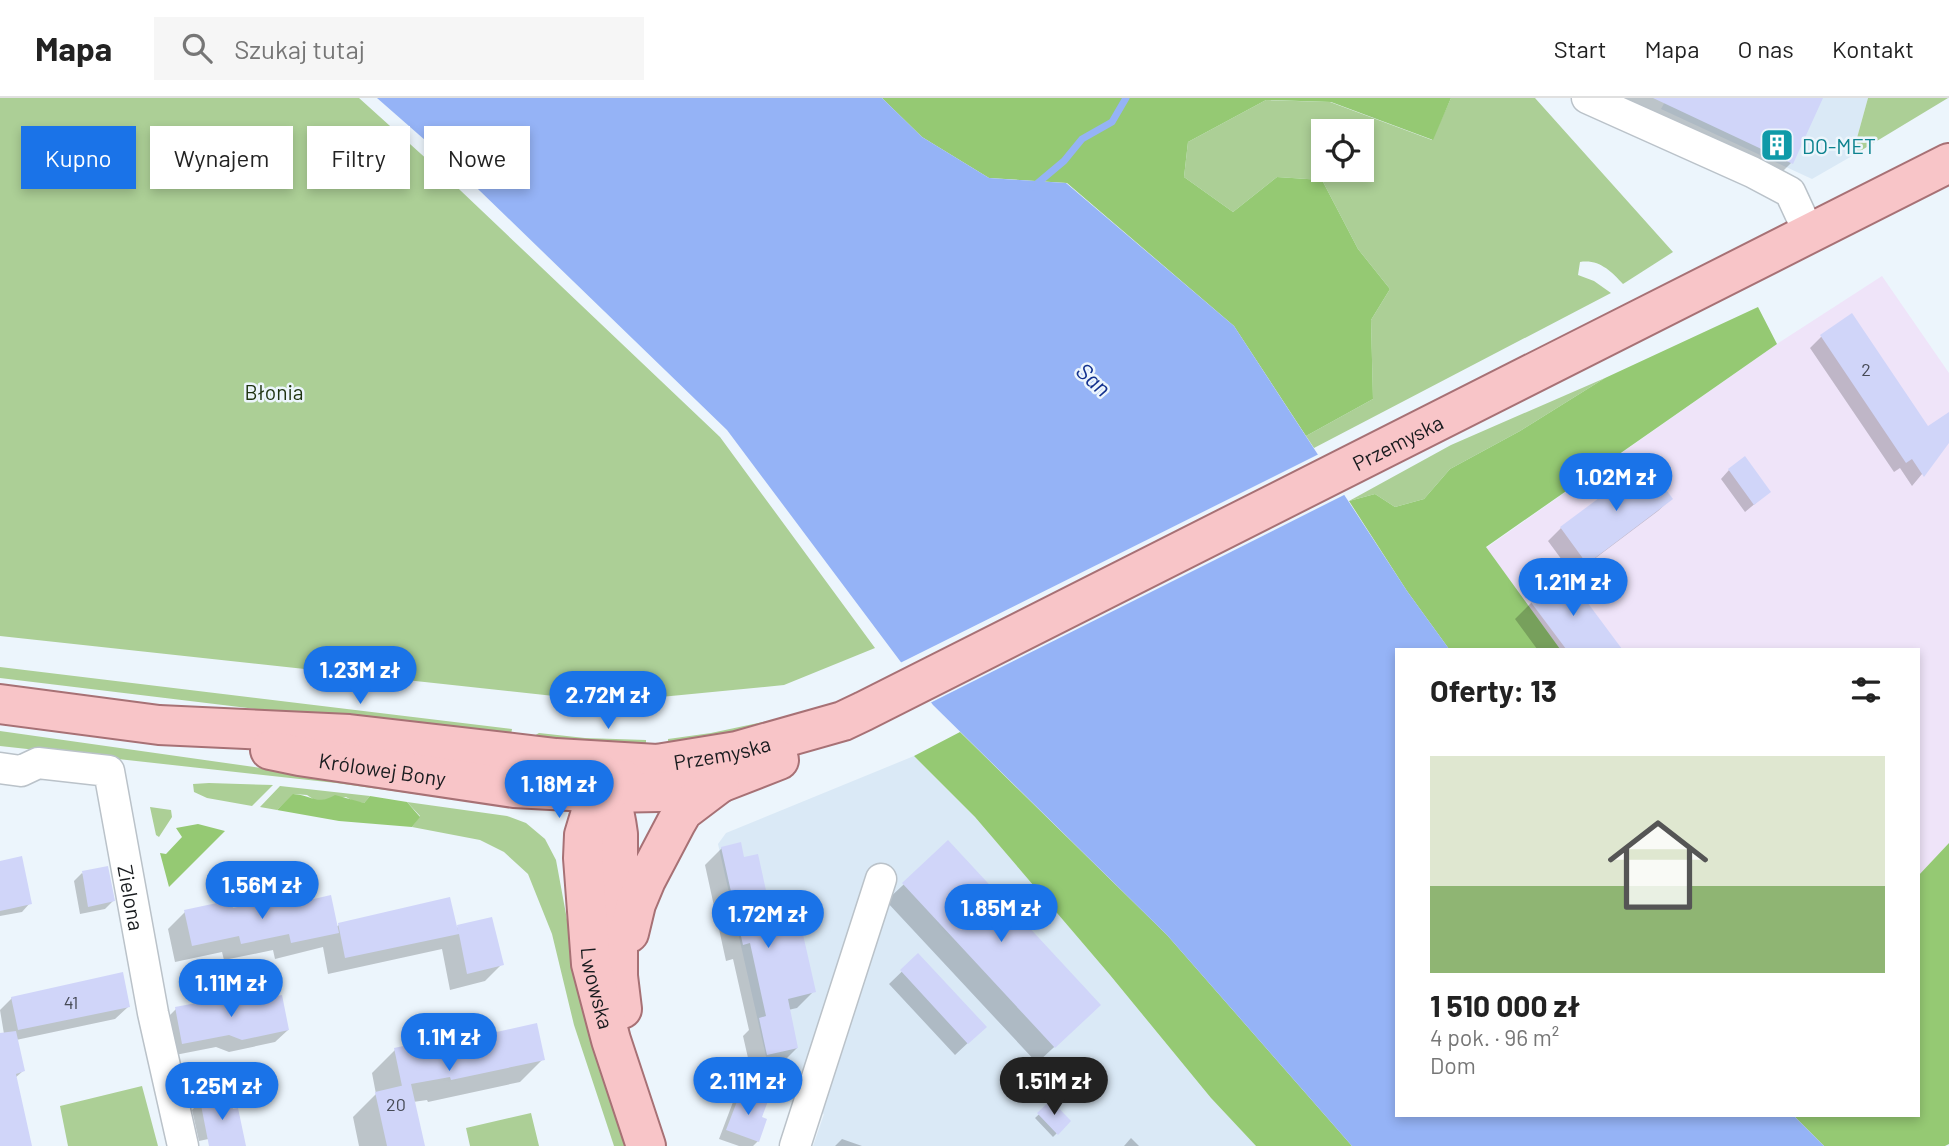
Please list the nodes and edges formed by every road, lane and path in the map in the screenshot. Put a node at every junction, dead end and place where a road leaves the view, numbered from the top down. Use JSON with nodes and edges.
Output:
{"nodes":[{"id":1,"x":1587,"y":98,"type":"edge"},
{"id":2,"x":1949,"y":163,"type":"edge"},
{"id":3,"x":1809,"y":233,"type":"junction"},
{"id":4,"x":0,"y":705,"type":"edge"},
{"id":5,"x":853,"y":716,"type":"junction"},
{"id":6,"x":159,"y":724,"type":"junction"},
{"id":7,"x":556,"y":758,"type":"junction"},
{"id":8,"x":657,"y":764,"type":"junction"},
{"id":9,"x":0,"y":768,"type":"edge"},
{"id":10,"x":720,"y":783,"type":"junction"},
{"id":11,"x":514,"y":788,"type":"junction"},
{"id":12,"x":607,"y":793,"type":"junction"},
{"id":13,"x":583,"y":858,"type":"junction"},
{"id":14,"x":881,"y":878,"type":"dead end"},
{"id":15,"x":618,"y":976,"type":"junction"},
{"id":16,"x":641,"y":1129,"type":"edge"},
{"id":17,"x":183,"y":1146,"type":"edge"},
{"id":18,"x":795,"y":1146,"type":"edge"}],
"edges":[{"from":1,"to":3,"type":"street"},
{"from":2,"to":3,"type":"main road","name":"Przemyska"},
{"from":3,"to":5,"type":"main road","name":"Przemyska"},
{"from":4,"to":6,"type":"main road","name":"Królowej Bony"},
{"from":5,"to":8,"type":"main road","name":"Przemyska"},
{"from":5,"to":10,"type":"main road","name":"Przemyska"},
{"from":6,"to":7,"type":"main road","name":"Królowej Bony"},
{"from":6,"to":11,"type":"main road","name":"Królowej Bony"},
{"from":7,"to":8,"type":"main road","name":"Przemyska"},
{"from":7,"to":12,"type":"main road"},
{"from":8,"to":12,"type":"main road","name":"Lwowska"},
{"from":9,"to":17,"type":"street","name":"Zielona"},
{"from":10,"to":12,"type":"main road","name":"Przemyska"},
{"from":10,"to":15,"type":"main road","name":"Lwowska"},
{"from":11,"to":12,"type":"main road","name":"Królowej Bony"},
{"from":11,"to":13,"type":"main road","name":"Lwowska"},
{"from":12,"to":13,"type":"main road","name":"Lwowska"},
{"from":12,"to":15,"type":"main road","name":"Lwowska"},
{"from":13,"to":16,"type":"main road","name":"Lwowska"},
{"from":14,"to":18,"type":"street"},
{"from":15,"to":16,"type":"main road","name":"Lwowska"}]}
